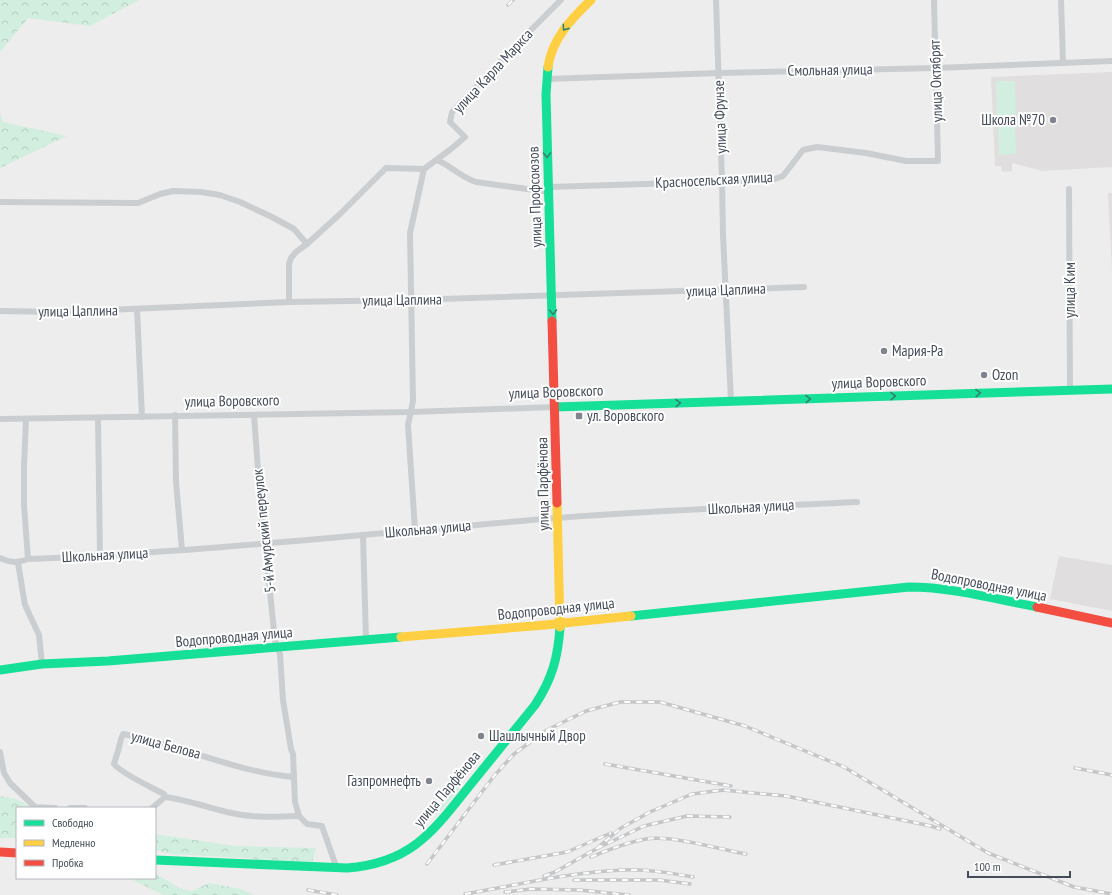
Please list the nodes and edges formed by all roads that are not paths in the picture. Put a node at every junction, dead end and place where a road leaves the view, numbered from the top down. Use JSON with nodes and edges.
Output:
{"nodes":[{"id":1,"x":561,"y":0,"type":"edge"},
{"id":2,"x":591,"y":0,"type":"edge"},
{"id":3,"x":716,"y":0,"type":"edge"},
{"id":4,"x":934,"y":0,"type":"edge"},
{"id":5,"x":1061,"y":0,"type":"edge"},
{"id":6,"x":1112,"y":61,"type":"edge"},
{"id":7,"x":1063,"y":62,"type":"junction"},
{"id":8,"x":936,"y":68,"type":"junction"},
{"id":9,"x":719,"y":73,"type":"junction"},
{"id":10,"x":547,"y":79,"type":"junction"},
{"id":11,"x":438,"y":160,"type":"junction"},
{"id":12,"x":938,"y":161,"type":"joint"},
{"id":13,"x":424,"y":169,"type":"junction"},
{"id":14,"x":722,"y":181,"type":"junction"},
{"id":15,"x":1069,"y":189,"type":"dead end"},
{"id":16,"x":549,"y":190,"type":"junction"},
{"id":17,"x":1,"y":202,"type":"dead end"},
{"id":18,"x":307,"y":244,"type":"junction"},
{"id":19,"x":804,"y":287,"type":"dead end"},
{"id":20,"x":725,"y":290,"type":"junction"},
{"id":21,"x":552,"y":296,"type":"junction"},
{"id":22,"x":411,"y":300,"type":"junction"},
{"id":23,"x":289,"y":302,"type":"junction"},
{"id":24,"x":137,"y":309,"type":"junction"},
{"id":25,"x":0,"y":311,"type":"edge"},
{"id":26,"x":1112,"y":389,"type":"edge"},
{"id":27,"x":1070,"y":391,"type":"junction"},
{"id":28,"x":731,"y":401,"type":"junction"},
{"id":29,"x":555,"y":406,"type":"junction"},
{"id":30,"x":411,"y":412,"type":"junction"},
{"id":31,"x":254,"y":414,"type":"junction"},
{"id":32,"x":175,"y":416,"type":"junction"},
{"id":33,"x":142,"y":417,"type":"junction"},
{"id":34,"x":98,"y":418,"type":"junction"},
{"id":35,"x":0,"y":419,"type":"edge"},
{"id":36,"x":26,"y":419,"type":"junction"},
{"id":37,"x":857,"y":502,"type":"dead end"},
{"id":38,"x":558,"y":518,"type":"junction"},
{"id":39,"x":415,"y":530,"type":"junction"},
{"id":40,"x":363,"y":535,"type":"junction"},
{"id":41,"x":265,"y":543,"type":"junction"},
{"id":42,"x":182,"y":550,"type":"junction"},
{"id":43,"x":100,"y":556,"type":"junction"},
{"id":44,"x":0,"y":558,"type":"edge"},
{"id":45,"x":28,"y":559,"type":"junction"},
{"id":46,"x":18,"y":563,"type":"junction"},
{"id":47,"x":560,"y":623,"type":"junction"},
{"id":48,"x":1112,"y":623,"type":"edge"},
{"id":49,"x":366,"y":640,"type":"junction"},
{"id":50,"x":277,"y":648,"type":"junction"},
{"id":51,"x":42,"y":664,"type":"junction"},
{"id":52,"x":0,"y":670,"type":"edge"},
{"id":53,"x":0,"y":752,"type":"edge"},
{"id":54,"x":294,"y":777,"type":"junction"},
{"id":55,"x":166,"y":798,"type":"junction"},
{"id":56,"x":35,"y":807,"type":"edge"},
{"id":57,"x":153,"y":807,"type":"edge"},
{"id":58,"x":298,"y":816,"type":"junction"},
{"id":59,"x":0,"y":852,"type":"edge"},
{"id":60,"x":16,"y":853,"type":"edge"},
{"id":61,"x":156,"y":860,"type":"edge"},
{"id":62,"x":337,"y":868,"type":"junction"}],
"edges":[{"from":1,"to":11,"type":"street","name":"улица Карла Маркса"},
{"from":2,"to":10,"type":"main road","name":"улица Профсоюзов","one_way":true},
{"from":3,"to":9,"type":"street","name":"улица Фрунзе"},
{"from":4,"to":8,"type":"street","name":"улица Октябрят"},
{"from":5,"to":7,"type":"street"},
{"from":6,"to":7,"type":"street","name":"Смольная улица"},
{"from":7,"to":8,"type":"street","name":"Смольная улица"},
{"from":8,"to":9,"type":"street","name":"Смольная улица"},
{"from":8,"to":12,"type":"street","name":"улица Октябрят"},
{"from":9,"to":10,"type":"street","name":"Смольная улица"},
{"from":9,"to":14,"type":"street","name":"улица Фрунзе"},
{"from":10,"to":16,"type":"main road","name":"улица Профсоюзов","one_way":true},
{"from":11,"to":13,"type":"street","name":"улица Карла Маркса"},
{"from":11,"to":16,"type":"street","name":"Красносельская улица"},
{"from":12,"to":14,"type":"street","name":"Красносельская улица"},
{"from":13,"to":18,"type":"street"},
{"from":13,"to":22,"type":"street"},
{"from":14,"to":16,"type":"street","name":"Красносельская улица"},
{"from":14,"to":20,"type":"street","name":"улица Фрунзе"},
{"from":15,"to":27,"type":"street","name":"улица Ким"},
{"from":16,"to":21,"type":"main road","name":"улица Профсоюзов"},
{"from":17,"to":18,"type":"street"},
{"from":18,"to":23,"type":"street"},
{"from":19,"to":20,"type":"street","name":"улица Цаплина"},
{"from":20,"to":21,"type":"street","name":"улица Цаплина"},
{"from":20,"to":28,"type":"street","name":"улица Фрунзе"},
{"from":21,"to":22,"type":"street","name":"улица Цаплина"},
{"from":21,"to":29,"type":"main road","name":"улица Профсоюзов","one_way":true},
{"from":22,"to":23,"type":"street","name":"улица Цаплина"},
{"from":22,"to":30,"type":"street"},
{"from":23,"to":24,"type":"street","name":"улица Цаплина"},
{"from":24,"to":25,"type":"street","name":"улица Цаплина"},
{"from":24,"to":33,"type":"street"},
{"from":26,"to":27,"type":"main road","name":"улица Воровского"},
{"from":28,"to":27,"type":"main road","name":"улица Воровского","one_way":true},
{"from":29,"to":28,"type":"main road","name":"улица Воровского","one_way":true},
{"from":29,"to":30,"type":"street","name":"улица Воровского"},
{"from":29,"to":38,"type":"main road","name":"улица Парфёнова"},
{"from":30,"to":31,"type":"street","name":"улица Воровского"},
{"from":30,"to":39,"type":"street"},
{"from":31,"to":32,"type":"street","name":"улица Воровского"},
{"from":31,"to":41,"type":"street","name":"5-й Амурский переулок"},
{"from":32,"to":33,"type":"street","name":"улица Воровского"},
{"from":32,"to":42,"type":"street"},
{"from":33,"to":34,"type":"street","name":"улица Воровского"},
{"from":34,"to":36,"type":"street","name":"улица Воровского"},
{"from":34,"to":43,"type":"street"},
{"from":35,"to":36,"type":"street","name":"улица Воровского"},
{"from":36,"to":45,"type":"street"},
{"from":37,"to":38,"type":"street","name":"Школьная улица"},
{"from":38,"to":39,"type":"street","name":"Школьная улица"},
{"from":38,"to":47,"type":"main road","name":"улица Парфёнова"},
{"from":39,"to":40,"type":"street","name":"Школьная улица"},
{"from":40,"to":41,"type":"street","name":"Школьная улица"},
{"from":40,"to":49,"type":"street"},
{"from":41,"to":42,"type":"street","name":"Школьная улица"},
{"from":41,"to":50,"type":"street","name":"5-й Амурский переулок"},
{"from":42,"to":43,"type":"street","name":"Школьная улица"},
{"from":43,"to":45,"type":"street","name":"Школьная улица"},
{"from":44,"to":46,"type":"street"},
{"from":45,"to":46,"type":"street","name":"Школьная улица"},
{"from":46,"to":51,"type":"street"},
{"from":47,"to":48,"type":"main road","name":"Водопроводная улица"},
{"from":47,"to":49,"type":"main road","name":"Водопроводная улица"},
{"from":47,"to":62,"type":"main road","name":"улица Парфёнова"},
{"from":49,"to":50,"type":"main road","name":"Водопроводная улица"},
{"from":50,"to":51,"type":"main road","name":"Водопроводная улица"},
{"from":50,"to":54,"type":"street","name":"5-й Амурский переулок"},
{"from":51,"to":52,"type":"main road","name":"Водопроводная улица"},
{"from":53,"to":56,"type":"street"},
{"from":54,"to":55,"type":"street","name":"улица Белова"},
{"from":54,"to":58,"type":"street","name":"5-й Амурский переулок"},
{"from":55,"to":57,"type":"street"},
{"from":55,"to":58,"type":"street"},
{"from":58,"to":62,"type":"street"},
{"from":59,"to":60,"type":"main road"},
{"from":61,"to":62,"type":"main road","name":"улица Парфёнова"}]}
